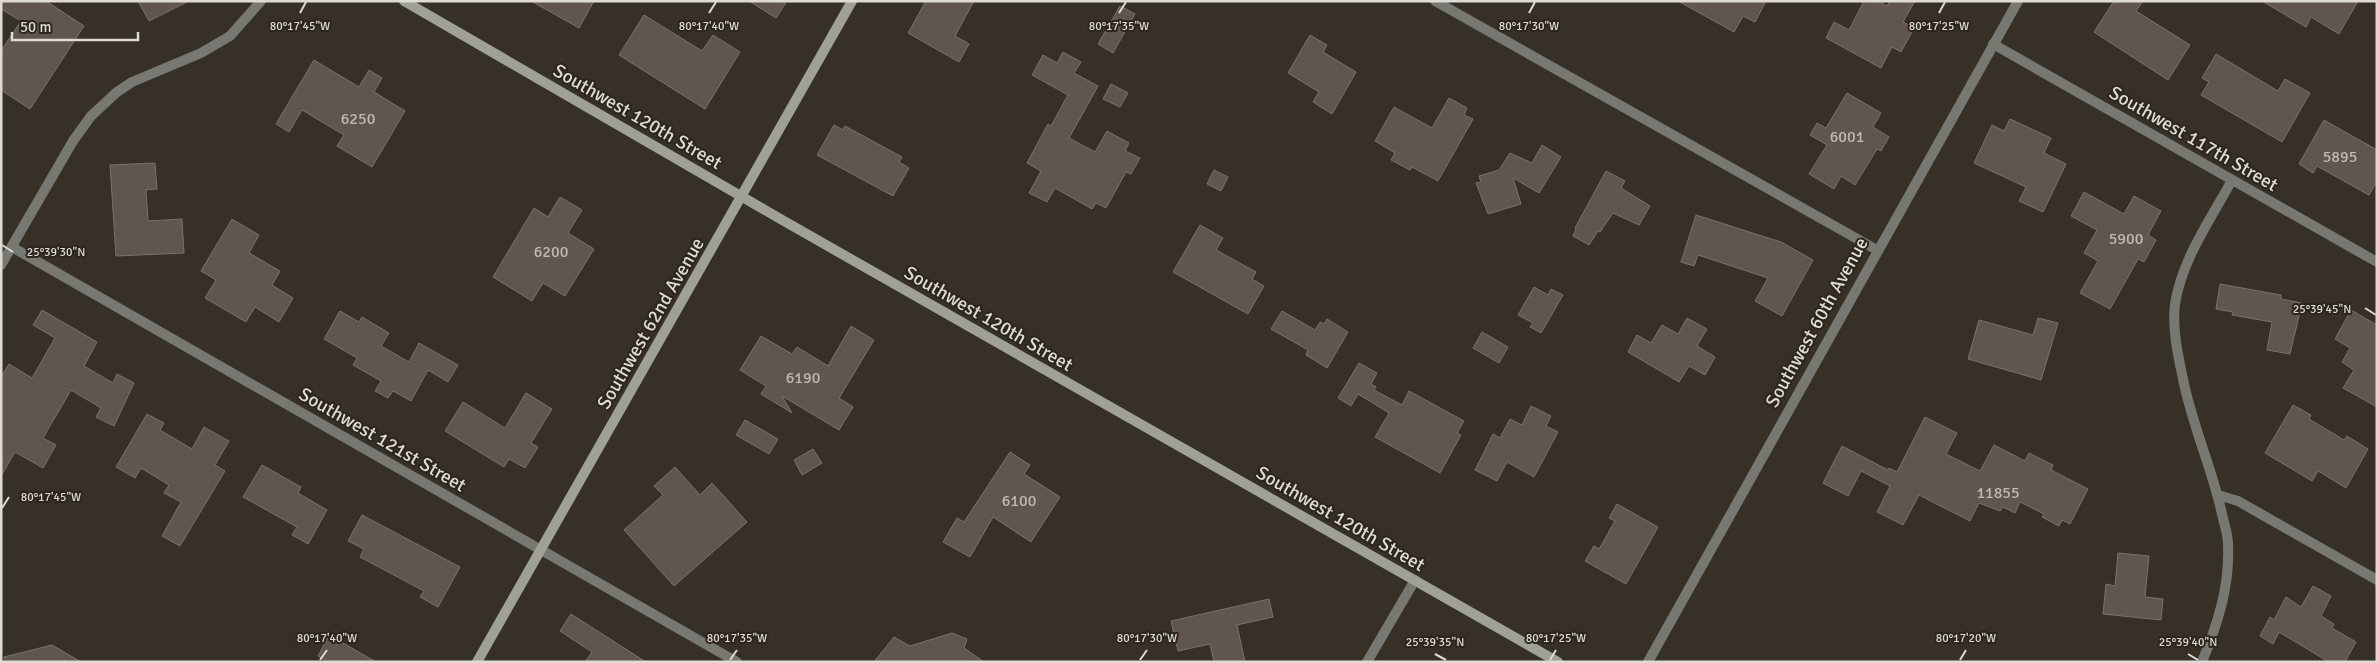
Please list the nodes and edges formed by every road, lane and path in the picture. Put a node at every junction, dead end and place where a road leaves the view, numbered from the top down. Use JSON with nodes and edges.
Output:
{"nodes":[{"id":1,"x":261,"y":1,"type":"edge"},
{"id":2,"x":404,"y":1,"type":"edge"},
{"id":3,"x":852,"y":1,"type":"edge"},
{"id":4,"x":1436,"y":1,"type":"edge"},
{"id":5,"x":2018,"y":1,"type":"edge"},
{"id":6,"x":1993,"y":44,"type":"junction"},
{"id":7,"x":2232,"y":180,"type":"junction"},
{"id":8,"x":742,"y":197,"type":"junction"},
{"id":9,"x":12,"y":247,"type":"junction"},
{"id":10,"x":1876,"y":250,"type":"junction"},
{"id":11,"x":2377,"y":262,"type":"edge"},
{"id":12,"x":1,"y":266,"type":"edge"},
{"id":13,"x":2218,"y":495,"type":"junction"},
{"id":14,"x":541,"y":550,"type":"junction"},
{"id":15,"x":1415,"y":580,"type":"junction"},
{"id":16,"x":2377,"y":580,"type":"edge"},
{"id":17,"x":477,"y":662,"type":"edge"},
{"id":18,"x":737,"y":662,"type":"edge"},
{"id":19,"x":1367,"y":662,"type":"edge"},
{"id":20,"x":1558,"y":662,"type":"edge"},
{"id":21,"x":1648,"y":662,"type":"edge"},
{"id":22,"x":2202,"y":662,"type":"edge"}],
"edges":[{"from":1,"to":9,"type":"street"},
{"from":2,"to":8,"type":"street","name":"Southwest 120th Street"},
{"from":3,"to":8,"type":"street","name":"Southwest 62nd Avenue"},
{"from":4,"to":10,"type":"street"},
{"from":5,"to":6,"type":"street","name":"Southwest 60th Avenue"},
{"from":6,"to":7,"type":"street","name":"Southwest 117th Street"},
{"from":6,"to":10,"type":"street","name":"Southwest 60th Avenue"},
{"from":7,"to":11,"type":"street","name":"Southwest 117th Street"},
{"from":7,"to":13,"type":"street"},
{"from":8,"to":14,"type":"street","name":"Southwest 62nd Avenue"},
{"from":8,"to":15,"type":"street","name":"Southwest 120th Street"},
{"from":9,"to":12,"type":"street"},
{"from":9,"to":14,"type":"street","name":"Southwest 121st Street"},
{"from":10,"to":21,"type":"street","name":"Southwest 60th Avenue"},
{"from":13,"to":16,"type":"street"},
{"from":13,"to":22,"type":"street"},
{"from":14,"to":17,"type":"street","name":"Southwest 62nd Avenue"},
{"from":14,"to":18,"type":"street","name":"Southwest 121st Street"},
{"from":15,"to":19,"type":"street"},
{"from":15,"to":20,"type":"street","name":"Southwest 120th Street"}]}
